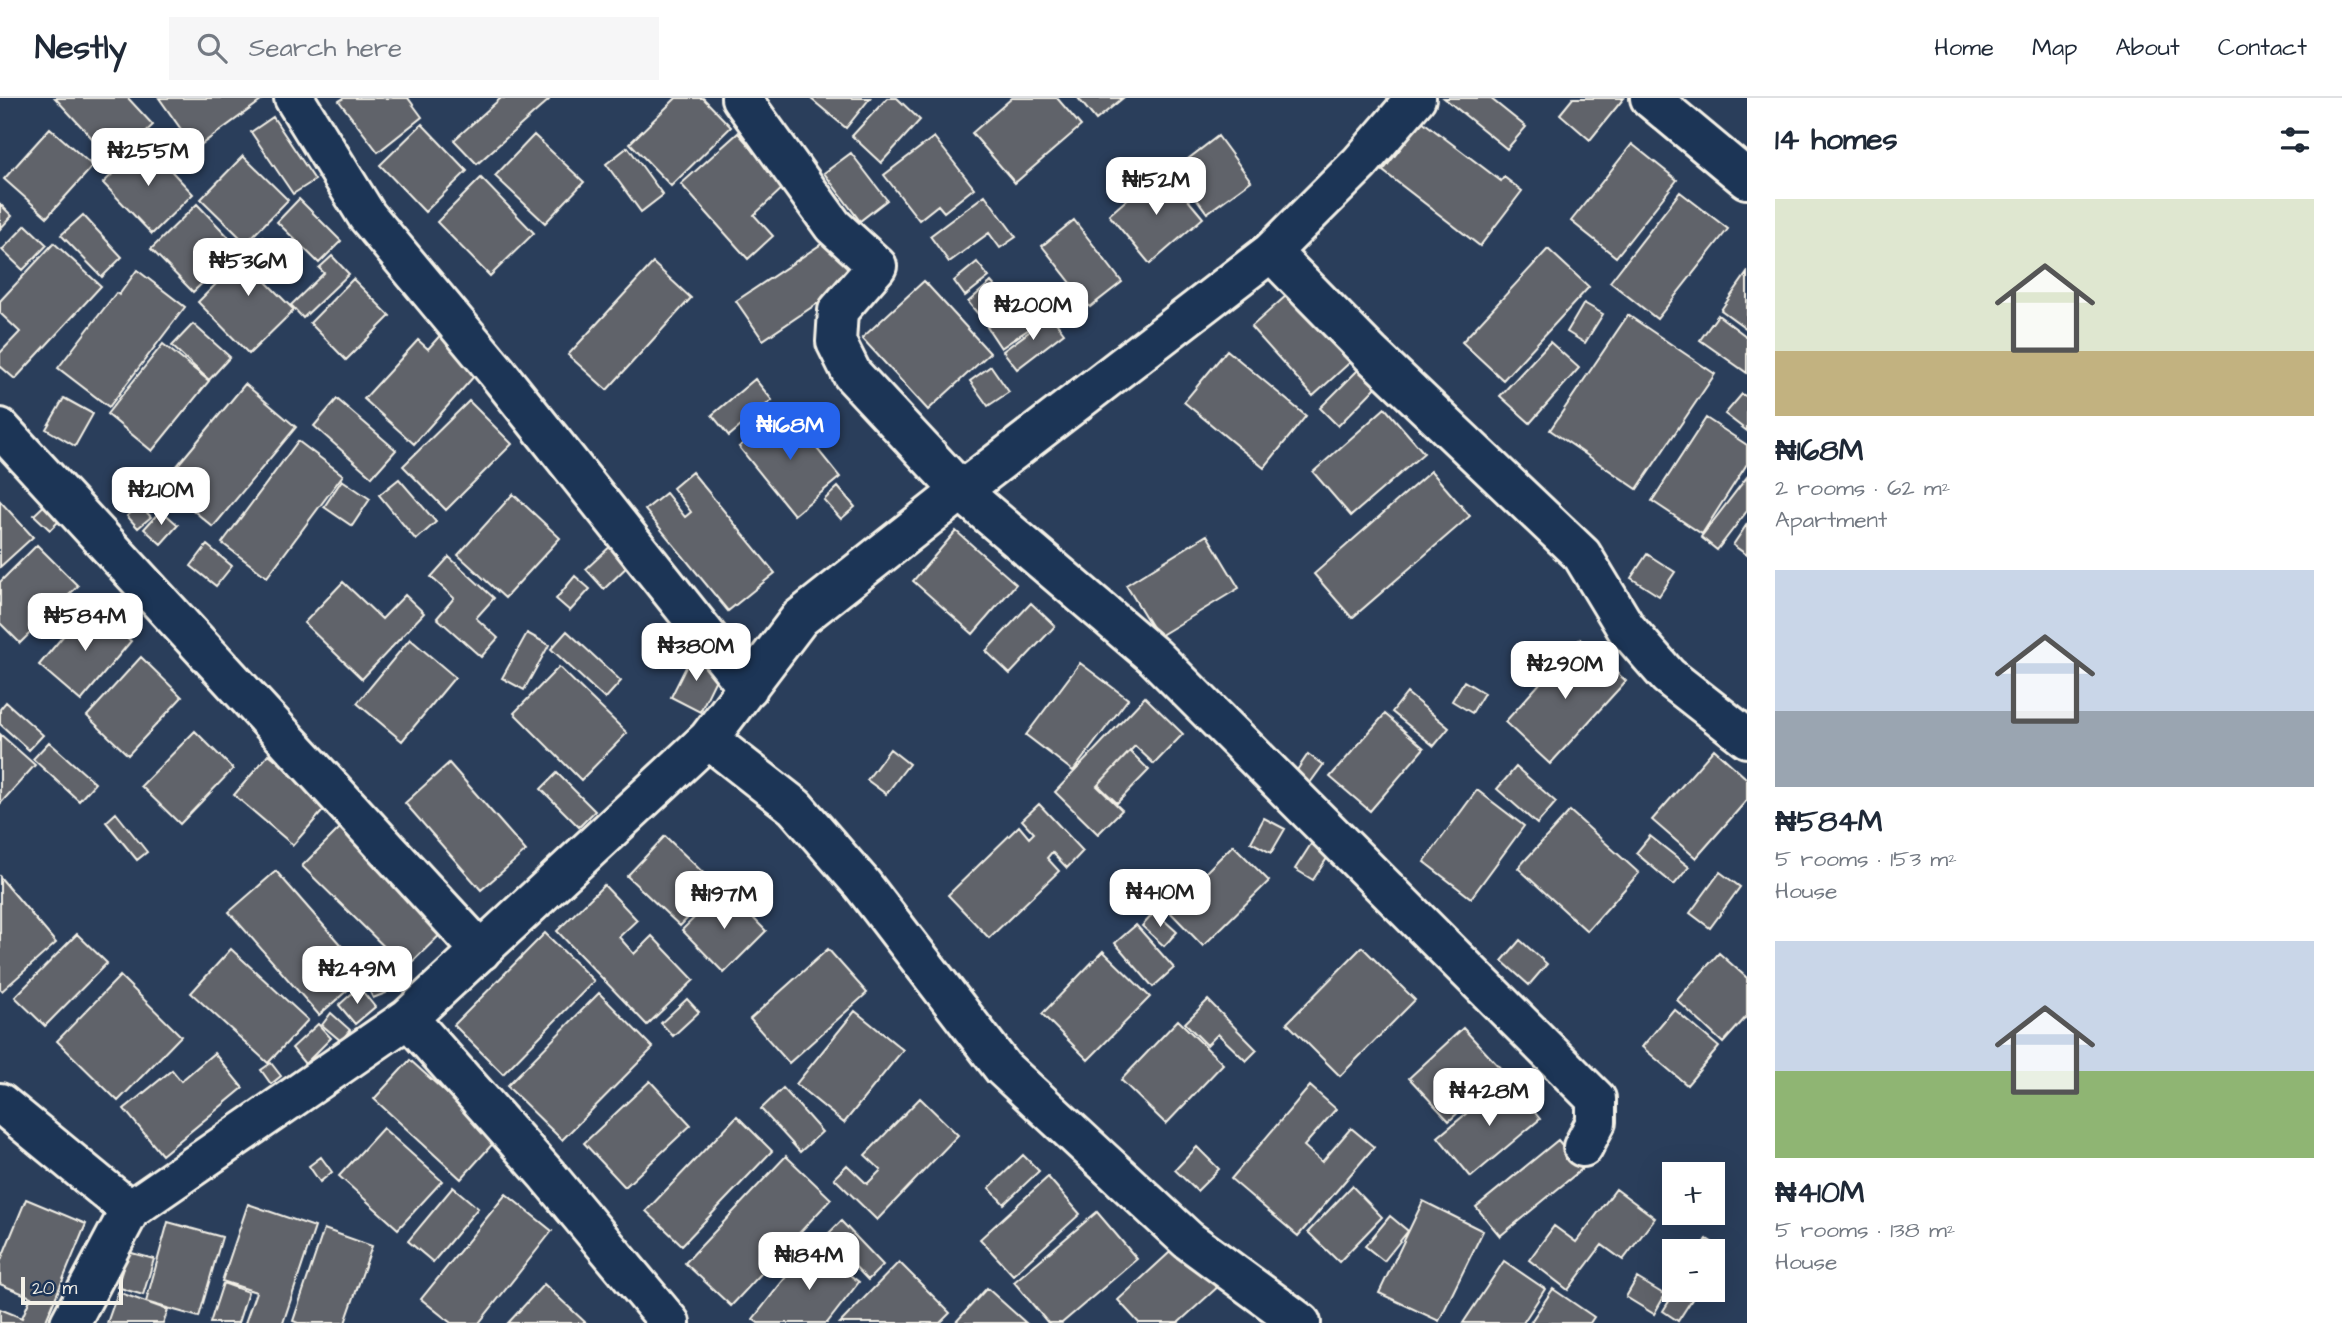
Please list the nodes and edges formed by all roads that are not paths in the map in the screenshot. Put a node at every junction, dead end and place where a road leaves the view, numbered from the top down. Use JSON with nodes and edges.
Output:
{"nodes":[{"id":1,"x":295,"y":98,"type":"edge"},
{"id":2,"x":741,"y":98,"type":"edge"},
{"id":3,"x":1416,"y":98,"type":"edge"},
{"id":4,"x":1650,"y":98,"type":"edge"},
{"id":5,"x":1747,"y":178,"type":"edge"},
{"id":6,"x":1270,"y":252,"type":"junction"},
{"id":7,"x":0,"y":428,"type":"edge"},
{"id":8,"x":961,"y":491,"type":"junction"},
{"id":9,"x":748,"y":688,"type":"junction"},
{"id":10,"x":1747,"y":738,"type":"edge"},
{"id":11,"x":708,"y":739,"type":"junction"},
{"id":12,"x":481,"y":951,"type":"junction"},
{"id":13,"x":408,"y":1018,"type":"junction"},
{"id":14,"x":0,"y":1103,"type":"edge"},
{"id":15,"x":1583,"y":1147,"type":"dead end"},
{"id":16,"x":130,"y":1210,"type":"junction"},
{"id":17,"x":70,"y":1323,"type":"edge"},
{"id":18,"x":670,"y":1323,"type":"edge"},
{"id":19,"x":1301,"y":1323,"type":"edge"}],
"edges":[{"from":1,"to":9,"type":"street"},
{"from":2,"to":8,"type":"street"},
{"from":3,"to":6,"type":"street"},
{"from":4,"to":5,"type":"street"},
{"from":6,"to":8,"type":"street"},
{"from":6,"to":10,"type":"street"},
{"from":7,"to":12,"type":"street"},
{"from":8,"to":9,"type":"street"},
{"from":8,"to":15,"type":"street"},
{"from":9,"to":11,"type":"street"},
{"from":11,"to":12,"type":"street"},
{"from":11,"to":19,"type":"street"},
{"from":12,"to":13,"type":"street"},
{"from":13,"to":16,"type":"street"},
{"from":13,"to":18,"type":"street"},
{"from":14,"to":16,"type":"street"},
{"from":16,"to":17,"type":"street"}]}
